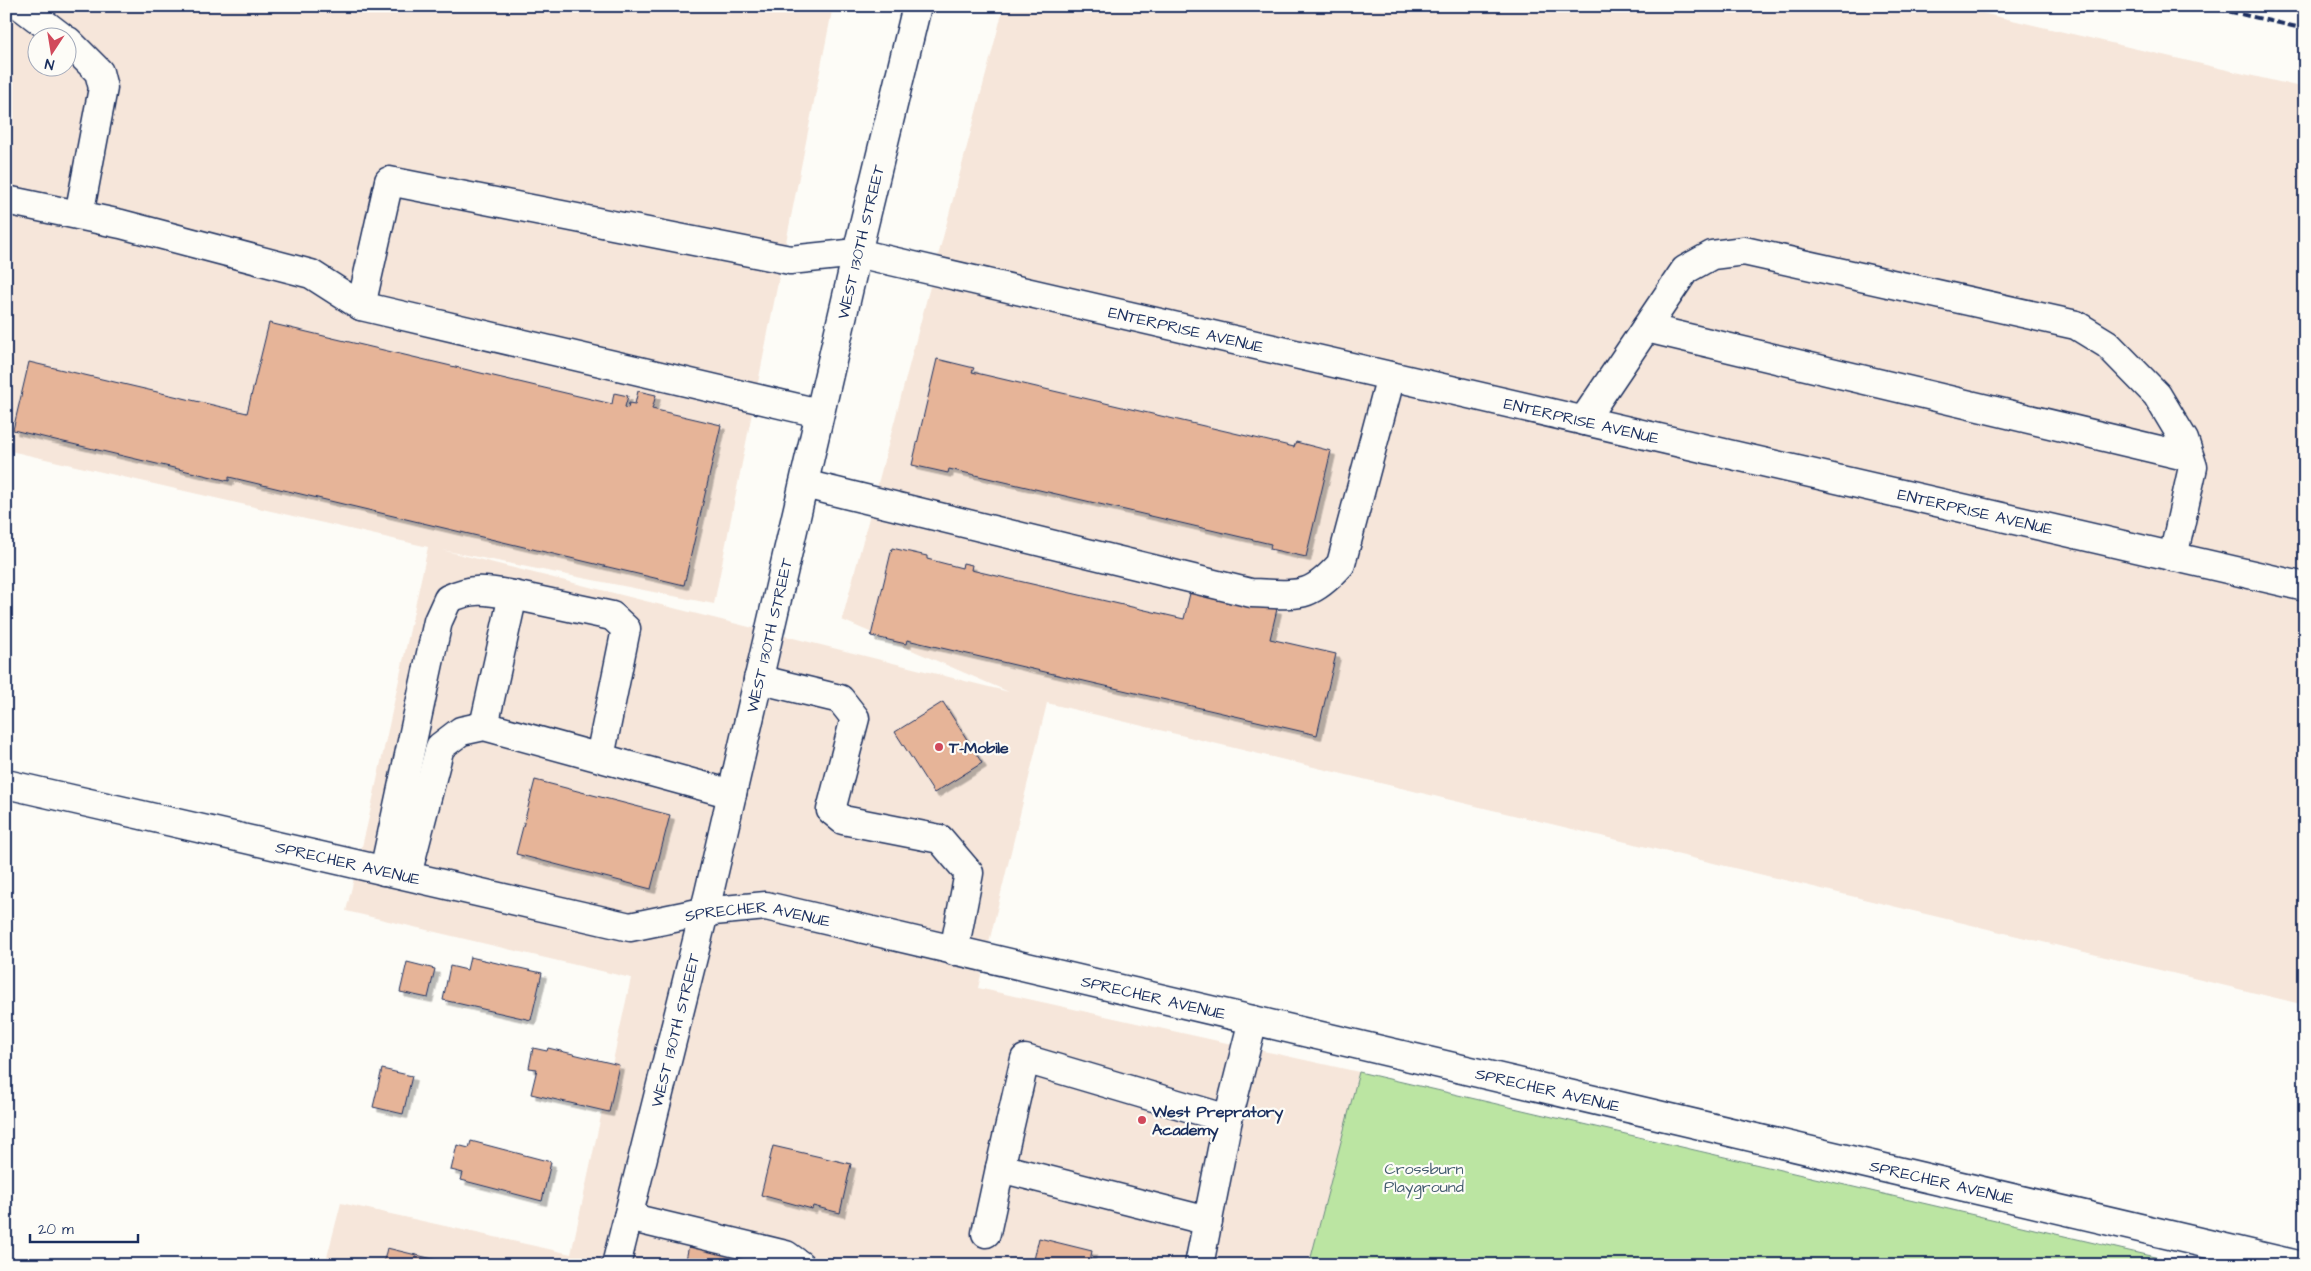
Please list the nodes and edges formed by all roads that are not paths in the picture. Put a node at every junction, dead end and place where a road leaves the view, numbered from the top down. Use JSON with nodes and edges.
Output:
{"nodes":[{"id":1,"x":21,"y":6,"type":"edge"},
{"id":2,"x":917,"y":6,"type":"edge"},
{"id":3,"x":50,"y":28,"type":"edge"},
{"id":4,"x":78,"y":51,"type":"edge"},
{"id":5,"x":6,"y":200,"type":"edge"},
{"id":6,"x":79,"y":215,"type":"junction"},
{"id":7,"x":857,"y":253,"type":"junction"},
{"id":8,"x":361,"y":306,"type":"junction"},
{"id":9,"x":1646,"y":328,"type":"junction"},
{"id":10,"x":1391,"y":376,"type":"junction"},
{"id":11,"x":820,"y":413,"type":"junction"},
{"id":12,"x":1583,"y":421,"type":"junction"},
{"id":13,"x":2189,"y":457,"type":"junction"},
{"id":14,"x":804,"y":484,"type":"junction"},
{"id":15,"x":2173,"y":557,"type":"junction"},
{"id":16,"x":2305,"y":588,"type":"edge"},
{"id":17,"x":513,"y":596,"type":"junction"},
{"id":18,"x":758,"y":679,"type":"junction"},
{"id":19,"x":484,"y":726,"type":"junction"},
{"id":20,"x":600,"y":757,"type":"junction"},
{"id":21,"x":6,"y":784,"type":"edge"},
{"id":22,"x":732,"y":794,"type":"junction"},
{"id":23,"x":396,"y":873,"type":"junction"},
{"id":24,"x":703,"y":912,"type":"junction"},
{"id":25,"x":954,"y":951,"type":"junction"},
{"id":26,"x":1253,"y":1020,"type":"junction"},
{"id":27,"x":1228,"y":1118,"type":"junction"},
{"id":28,"x":1000,"y":1168,"type":"junction"},
{"id":29,"x":628,"y":1217,"type":"junction"},
{"id":30,"x":1208,"y":1221,"type":"junction"},
{"id":31,"x":986,"y":1233,"type":"dead end"},
{"id":32,"x":616,"y":1265,"type":"edge"},
{"id":33,"x":800,"y":1265,"type":"edge"},
{"id":34,"x":1199,"y":1265,"type":"edge"},
{"id":35,"x":2298,"y":1265,"type":"edge"}],
"edges":[{"from":1,"to":3,"type":"street"},
{"from":2,"to":7,"type":"street","name":"WEST 130TH STREET"},
{"from":4,"to":6,"type":"street"},
{"from":5,"to":6,"type":"street"},
{"from":6,"to":8,"type":"street"},
{"from":7,"to":8,"type":"street","name":"ENTERPRISE AVENUE"},
{"from":7,"to":10,"type":"street","name":"ENTERPRISE AVENUE"},
{"from":7,"to":11,"type":"street","name":"WEST 130TH STREET"},
{"from":8,"to":11,"type":"street"},
{"from":9,"to":12,"type":"street"},
{"from":9,"to":13,"type":"street"},
{"from":9,"to":13,"type":"street"},
{"from":10,"to":12,"type":"street","name":"ENTERPRISE AVENUE"},
{"from":10,"to":14,"type":"street"},
{"from":11,"to":14,"type":"street","name":"WEST 130TH STREET"},
{"from":12,"to":15,"type":"street","name":"ENTERPRISE AVENUE"},
{"from":13,"to":15,"type":"street"},
{"from":14,"to":18,"type":"street","name":"WEST 130TH STREET"},
{"from":15,"to":16,"type":"street","name":"ENTERPRISE AVENUE"},
{"from":17,"to":19,"type":"street"},
{"from":17,"to":20,"type":"street"},
{"from":17,"to":23,"type":"street"},
{"from":18,"to":22,"type":"street","name":"WEST 130TH STREET"},
{"from":18,"to":25,"type":"street"},
{"from":19,"to":20,"type":"street"},
{"from":19,"to":23,"type":"street"},
{"from":20,"to":22,"type":"street"},
{"from":21,"to":23,"type":"street","name":"SPRECHER AVENUE"},
{"from":22,"to":24,"type":"street","name":"WEST 130TH STREET"},
{"from":23,"to":24,"type":"street","name":"SPRECHER AVENUE"},
{"from":24,"to":25,"type":"street","name":"SPRECHER AVENUE"},
{"from":24,"to":29,"type":"street","name":"WEST 130TH STREET"},
{"from":25,"to":26,"type":"street","name":"SPRECHER AVENUE"},
{"from":26,"to":27,"type":"street"},
{"from":26,"to":35,"type":"street","name":"SPRECHER AVENUE"},
{"from":27,"to":28,"type":"street"},
{"from":27,"to":30,"type":"street"},
{"from":28,"to":30,"type":"street"},
{"from":28,"to":31,"type":"street"},
{"from":29,"to":32,"type":"street","name":"WEST 130TH STREET"},
{"from":29,"to":33,"type":"street"},
{"from":30,"to":34,"type":"street"}]}
